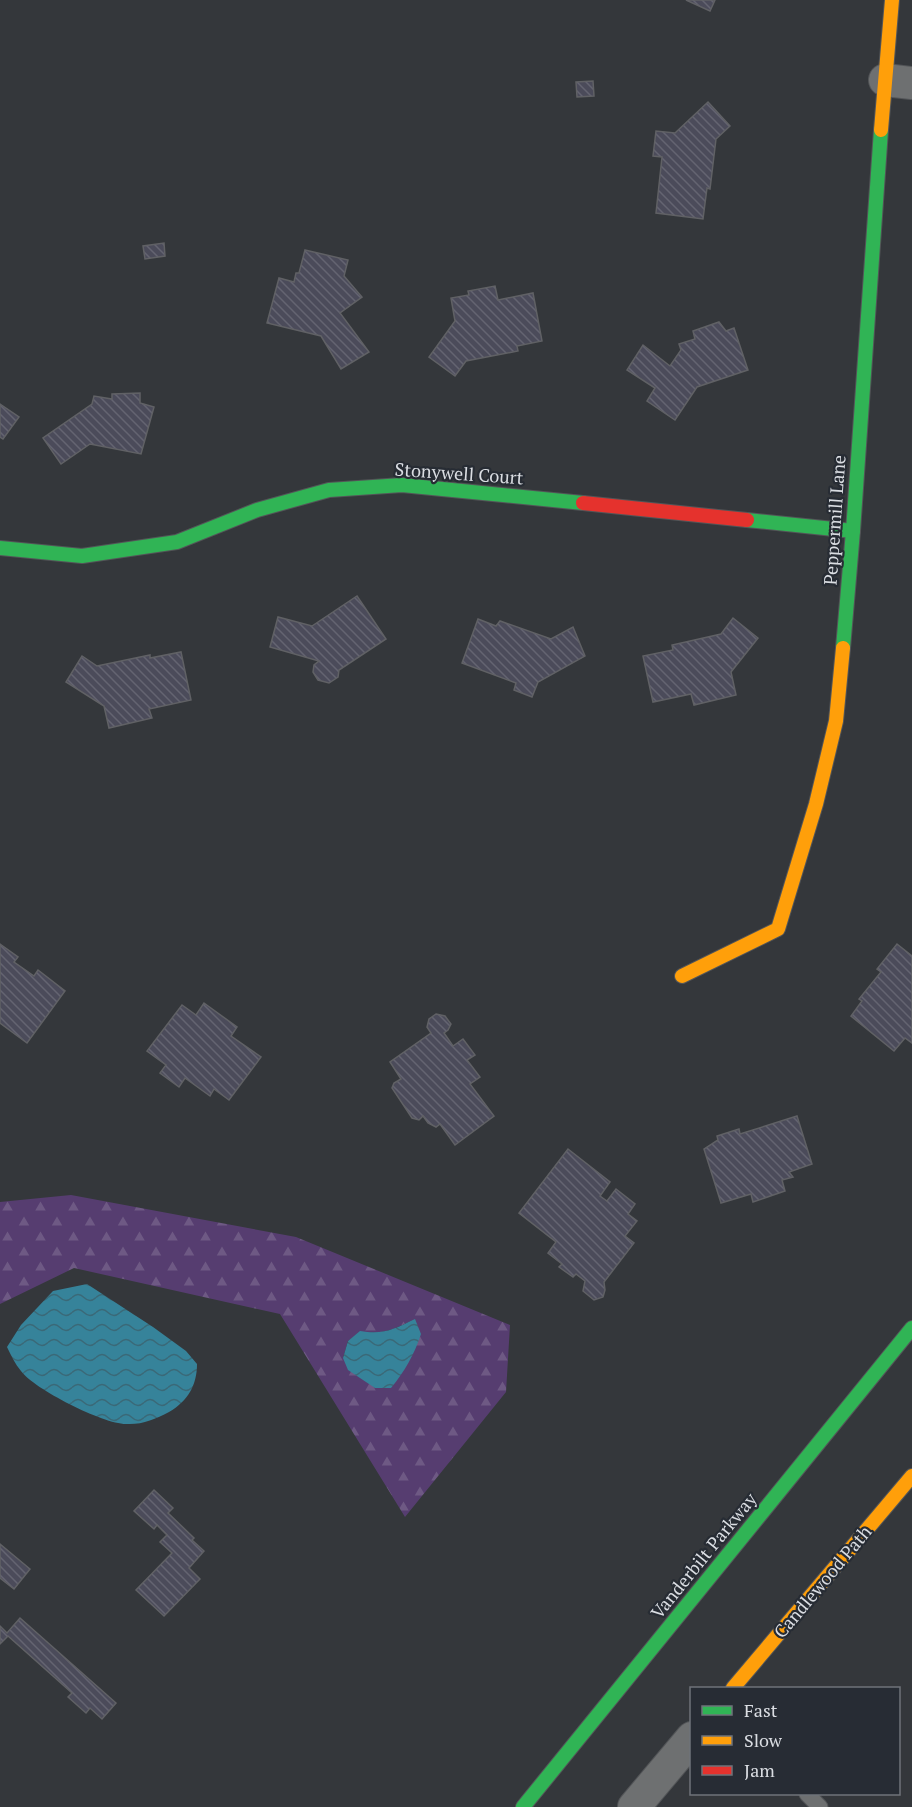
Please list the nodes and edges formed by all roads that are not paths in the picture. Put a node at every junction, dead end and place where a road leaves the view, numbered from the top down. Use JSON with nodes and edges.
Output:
{"nodes":[{"id":1,"x":892,"y":0,"type":"edge"},
{"id":2,"x":898,"y":81,"type":"edge"},
{"id":3,"x":853,"y":531,"type":"junction"},
{"id":4,"x":0,"y":548,"type":"edge"},
{"id":5,"x":682,"y":976,"type":"dead end"},
{"id":6,"x":912,"y":1328,"type":"edge"},
{"id":7,"x":912,"y":1476,"type":"edge"},
{"id":8,"x":735,"y":1687,"type":"edge"},
{"id":9,"x":690,"y":1740,"type":"edge"},
{"id":10,"x":808,"y":1795,"type":"edge"},
{"id":11,"x":523,"y":1807,"type":"edge"},
{"id":12,"x":634,"y":1807,"type":"edge"},
{"id":13,"x":820,"y":1807,"type":"edge"}],
"edges":[{"from":1,"to":2,"type":"street","name":"Peppermill Lane"},
{"from":2,"to":3,"type":"street","name":"Peppermill Lane"},
{"from":3,"to":4,"type":"street","name":"Stonywell Court"},
{"from":3,"to":5,"type":"street","name":"Peppermill Lane"},
{"from":6,"to":11,"type":"street","name":"Vanderbilt Parkway"},
{"from":7,"to":8,"type":"street","name":"Candlewood Path"},
{"from":9,"to":12,"type":"street"},
{"from":10,"to":13,"type":"lane"}]}
